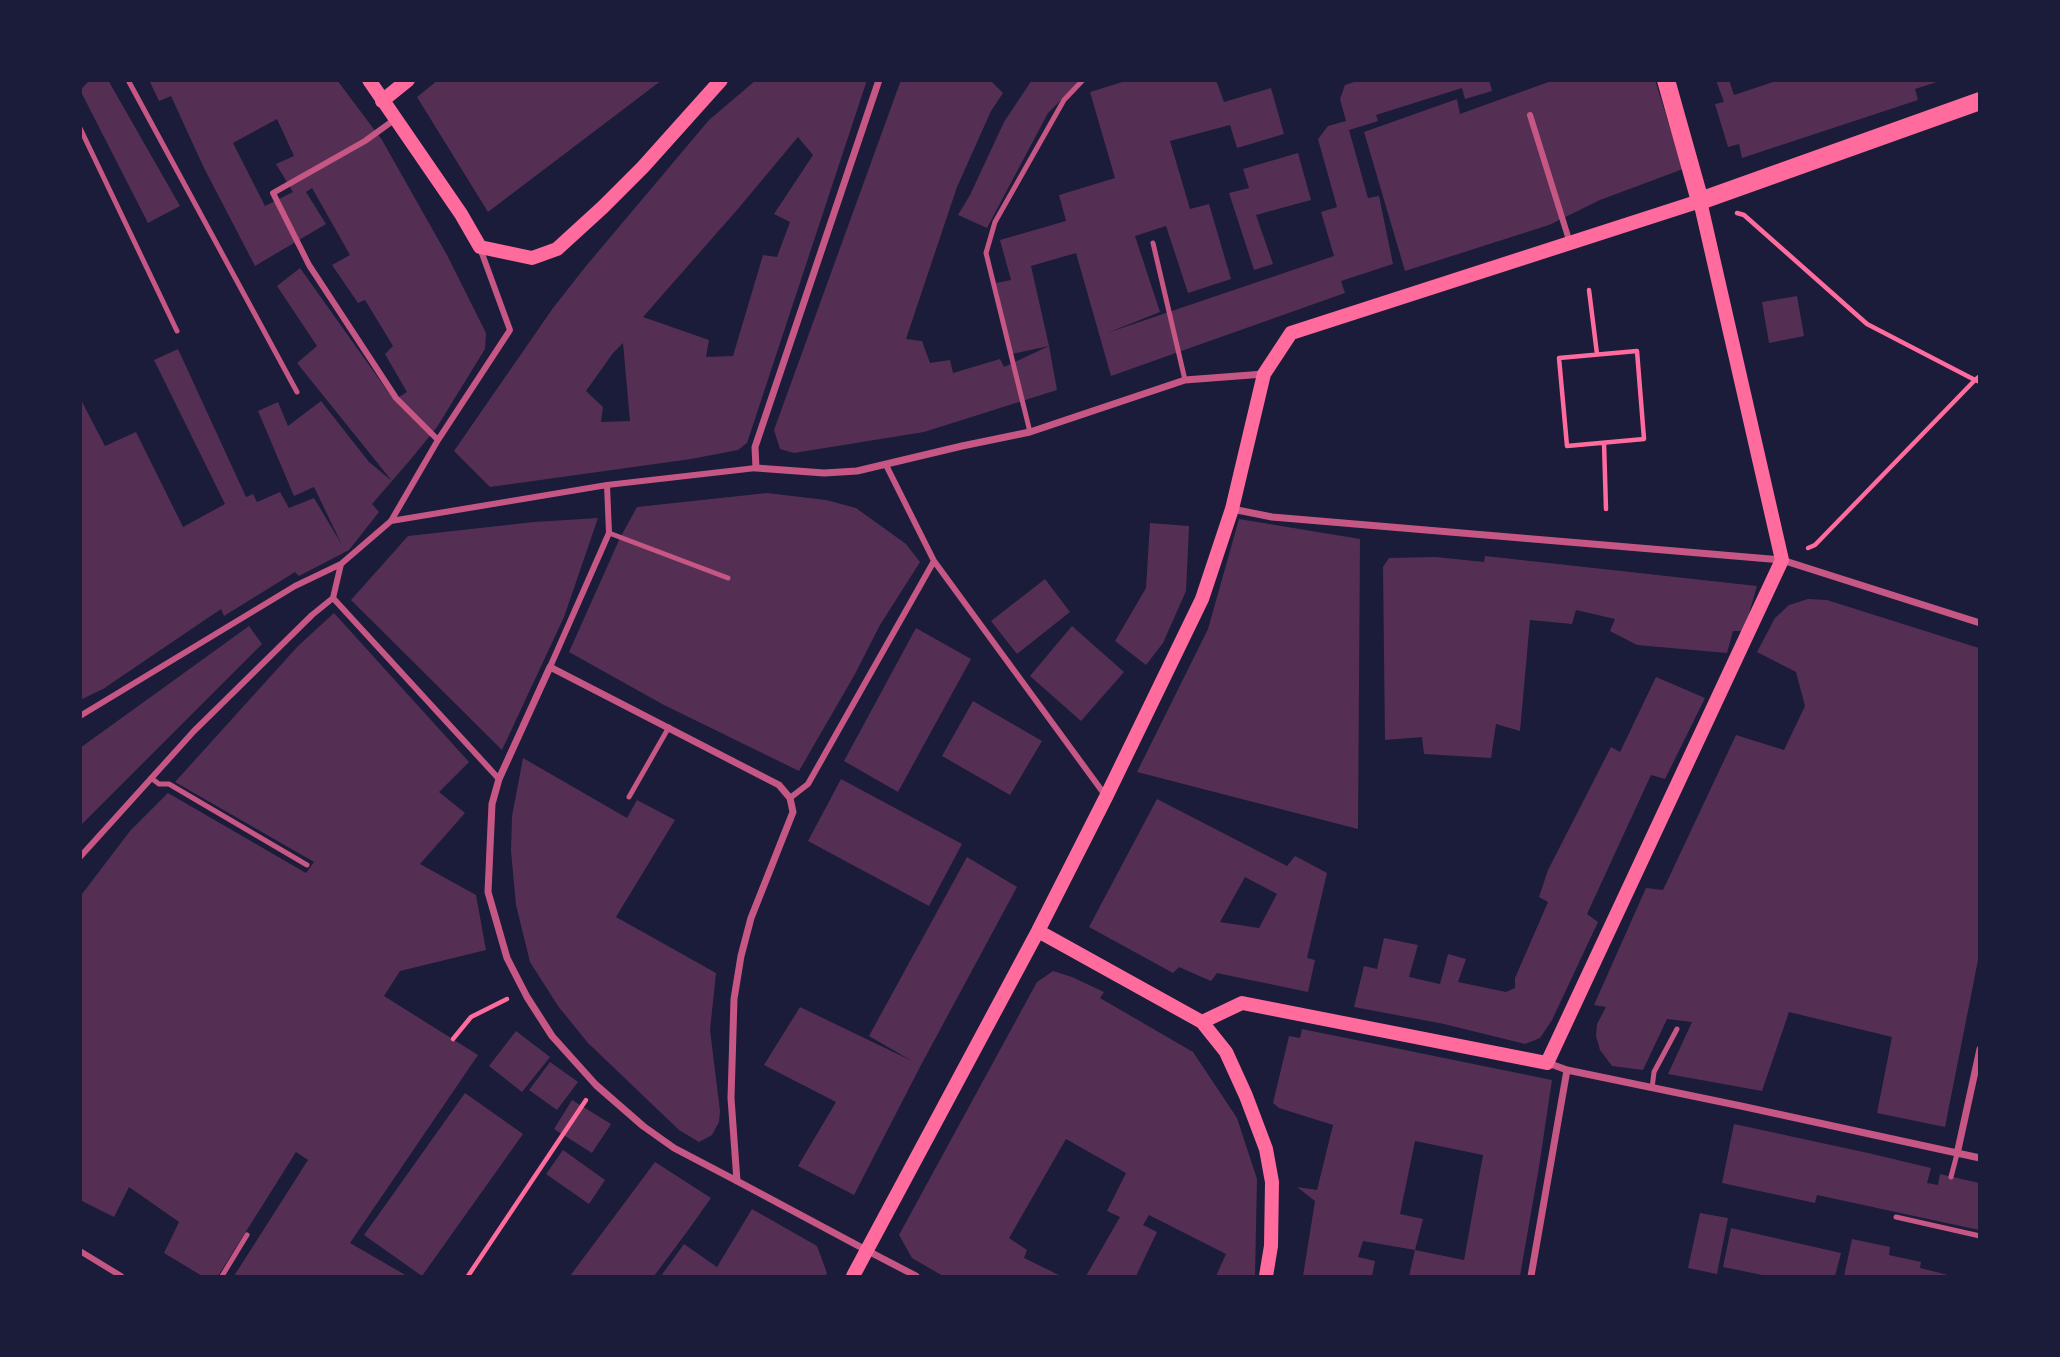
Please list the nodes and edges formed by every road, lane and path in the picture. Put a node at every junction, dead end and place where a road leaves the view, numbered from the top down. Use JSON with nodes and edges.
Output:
{"nodes":[{"id":1,"x":128,"y":80,"type":"edge"},
{"id":2,"x":369,"y":80,"type":"edge"},
{"id":3,"x":408,"y":80,"type":"edge"},
{"id":4,"x":721,"y":80,"type":"edge"},
{"id":5,"x":880,"y":80,"type":"edge"},
{"id":6,"x":1083,"y":80,"type":"edge"},
{"id":7,"x":1666,"y":80,"type":"edge"},
{"id":8,"x":382,"y":101,"type":"junction"},
{"id":9,"x":1979,"y":101,"type":"edge"},
{"id":10,"x":1530,"y":115,"type":"dead end"},
{"id":11,"x":396,"y":119,"type":"junction"},
{"id":12,"x":80,"y":128,"type":"edge"},
{"id":13,"x":1700,"y":201,"type":"junction"},
{"id":14,"x":1153,"y":243,"type":"dead end"},
{"id":15,"x":1570,"y":243,"type":"junction"},
{"id":16,"x":480,"y":247,"type":"junction"},
{"id":17,"x":1589,"y":290,"type":"dead end"},
{"id":18,"x":177,"y":331,"type":"dead end"},
{"id":19,"x":1597,"y":355,"type":"junction"},
{"id":20,"x":1264,"y":374,"type":"junction"},
{"id":21,"x":1978,"y":379,"type":"edge"},
{"id":22,"x":1185,"y":380,"type":"junction"},
{"id":23,"x":298,"y":392,"type":"dead end"},
{"id":24,"x":1030,"y":432,"type":"junction"},
{"id":25,"x":438,"y":440,"type":"junction"},
{"id":26,"x":1604,"y":443,"type":"junction"},
{"id":27,"x":886,"y":465,"type":"junction"},
{"id":28,"x":756,"y":468,"type":"junction"},
{"id":29,"x":607,"y":485,"type":"junction"},
{"id":30,"x":1232,"y":509,"type":"junction"},
{"id":31,"x":1606,"y":509,"type":"dead end"},
{"id":32,"x":391,"y":521,"type":"junction"},
{"id":33,"x":609,"y":533,"type":"junction"},
{"id":34,"x":1782,"y":560,"type":"junction"},
{"id":35,"x":934,"y":561,"type":"junction"},
{"id":36,"x":341,"y":564,"type":"junction"},
{"id":37,"x":729,"y":578,"type":"dead end"},
{"id":38,"x":333,"y":598,"type":"junction"},
{"id":39,"x":1979,"y":623,"type":"edge"},
{"id":40,"x":550,"y":667,"type":"junction"},
{"id":41,"x":80,"y":716,"type":"edge"},
{"id":42,"x":669,"y":727,"type":"junction"},
{"id":43,"x":151,"y":778,"type":"junction"},
{"id":44,"x":499,"y":779,"type":"junction"},
{"id":45,"x":629,"y":797,"type":"dead end"},
{"id":46,"x":1106,"y":797,"type":"junction"},
{"id":47,"x":790,"y":799,"type":"junction"},
{"id":48,"x":80,"y":857,"type":"edge"},
{"id":49,"x":307,"y":865,"type":"dead end"},
{"id":50,"x":1038,"y":931,"type":"junction"},
{"id":51,"x":527,"y":997,"type":"junction"},
{"id":52,"x":1202,"y":1022,"type":"junction"},
{"id":53,"x":1676,"y":1029,"type":"dead end"},
{"id":54,"x":453,"y":1039,"type":"dead end"},
{"id":55,"x":1979,"y":1049,"type":"edge"},
{"id":56,"x":1547,"y":1063,"type":"junction"},
{"id":57,"x":1567,"y":1070,"type":"junction"},
{"id":58,"x":596,"y":1085,"type":"junction"},
{"id":59,"x":1652,"y":1088,"type":"junction"},
{"id":60,"x":1957,"y":1154,"type":"junction"},
{"id":61,"x":1979,"y":1158,"type":"edge"},
{"id":62,"x":1951,"y":1177,"type":"dead end"},
{"id":63,"x":737,"y":1181,"type":"junction"},
{"id":64,"x":1896,"y":1217,"type":"dead end"},
{"id":65,"x":247,"y":1235,"type":"dead end"},
{"id":66,"x":1979,"y":1236,"type":"edge"},
{"id":67,"x":80,"y":1251,"type":"edge"},
{"id":68,"x":868,"y":1251,"type":"junction"},
{"id":69,"x":121,"y":1276,"type":"edge"},
{"id":70,"x":222,"y":1276,"type":"edge"},
{"id":71,"x":468,"y":1276,"type":"edge"},
{"id":72,"x":853,"y":1276,"type":"edge"},
{"id":73,"x":916,"y":1276,"type":"edge"},
{"id":74,"x":1266,"y":1276,"type":"edge"},
{"id":75,"x":1531,"y":1276,"type":"edge"}],
"edges":[{"from":1,"to":23,"type":"lane"},
{"from":2,"to":8,"type":"main road"},
{"from":3,"to":8,"type":"main road"},
{"from":4,"to":16,"type":"main road"},
{"from":5,"to":28,"type":"street"},
{"from":6,"to":24,"type":"lane"},
{"from":7,"to":13,"type":"main road"},
{"from":8,"to":11,"type":"main road"},
{"from":9,"to":13,"type":"main road"},
{"from":10,"to":15,"type":"street"},
{"from":11,"to":16,"type":"main road"},
{"from":11,"to":25,"type":"street"},
{"from":12,"to":18,"type":"lane"},
{"from":13,"to":15,"type":"main road"},
{"from":13,"to":21,"type":"path"},
{"from":13,"to":34,"type":"main road"},
{"from":14,"to":22,"type":"lane"},
{"from":15,"to":20,"type":"main road"},
{"from":16,"to":25,"type":"street"},
{"from":17,"to":19,"type":"path"},
{"from":19,"to":26,"type":"path"},
{"from":19,"to":26,"type":"path"},
{"from":20,"to":22,"type":"street"},
{"from":20,"to":30,"type":"main road"},
{"from":21,"to":34,"type":"path"},
{"from":22,"to":24,"type":"street"},
{"from":24,"to":27,"type":"street"},
{"from":25,"to":32,"type":"street"},
{"from":26,"to":31,"type":"path"},
{"from":27,"to":28,"type":"street"},
{"from":27,"to":35,"type":"street"},
{"from":28,"to":29,"type":"street"},
{"from":29,"to":32,"type":"street"},
{"from":29,"to":33,"type":"street"},
{"from":30,"to":34,"type":"street"},
{"from":30,"to":46,"type":"main road"},
{"from":32,"to":36,"type":"street"},
{"from":33,"to":37,"type":"lane"},
{"from":33,"to":40,"type":"street"},
{"from":34,"to":39,"type":"street"},
{"from":34,"to":56,"type":"main road"},
{"from":35,"to":46,"type":"street"},
{"from":35,"to":47,"type":"street"},
{"from":36,"to":38,"type":"street"},
{"from":36,"to":41,"type":"street"},
{"from":38,"to":43,"type":"street"},
{"from":38,"to":44,"type":"street"},
{"from":40,"to":42,"type":"street"},
{"from":40,"to":44,"type":"street"},
{"from":42,"to":45,"type":"lane"},
{"from":42,"to":47,"type":"street"},
{"from":43,"to":48,"type":"street"},
{"from":43,"to":49,"type":"lane"},
{"from":44,"to":51,"type":"street"},
{"from":46,"to":50,"type":"main road"},
{"from":47,"to":63,"type":"street"},
{"from":50,"to":52,"type":"main road"},
{"from":50,"to":68,"type":"main road"},
{"from":51,"to":54,"type":"path"},
{"from":51,"to":58,"type":"street"},
{"from":52,"to":56,"type":"main road"},
{"from":52,"to":74,"type":"main road"},
{"from":53,"to":59,"type":"lane"},
{"from":55,"to":60,"type":"street"},
{"from":56,"to":57,"type":"street"},
{"from":57,"to":59,"type":"street"},
{"from":57,"to":75,"type":"street"},
{"from":58,"to":63,"type":"street"},
{"from":58,"to":71,"type":"path"},
{"from":59,"to":60,"type":"street"},
{"from":60,"to":61,"type":"street"},
{"from":60,"to":62,"type":"lane"},
{"from":63,"to":68,"type":"street"},
{"from":64,"to":66,"type":"lane"},
{"from":65,"to":70,"type":"lane"},
{"from":67,"to":69,"type":"street"},
{"from":68,"to":72,"type":"main road"},
{"from":68,"to":73,"type":"street"}]}
